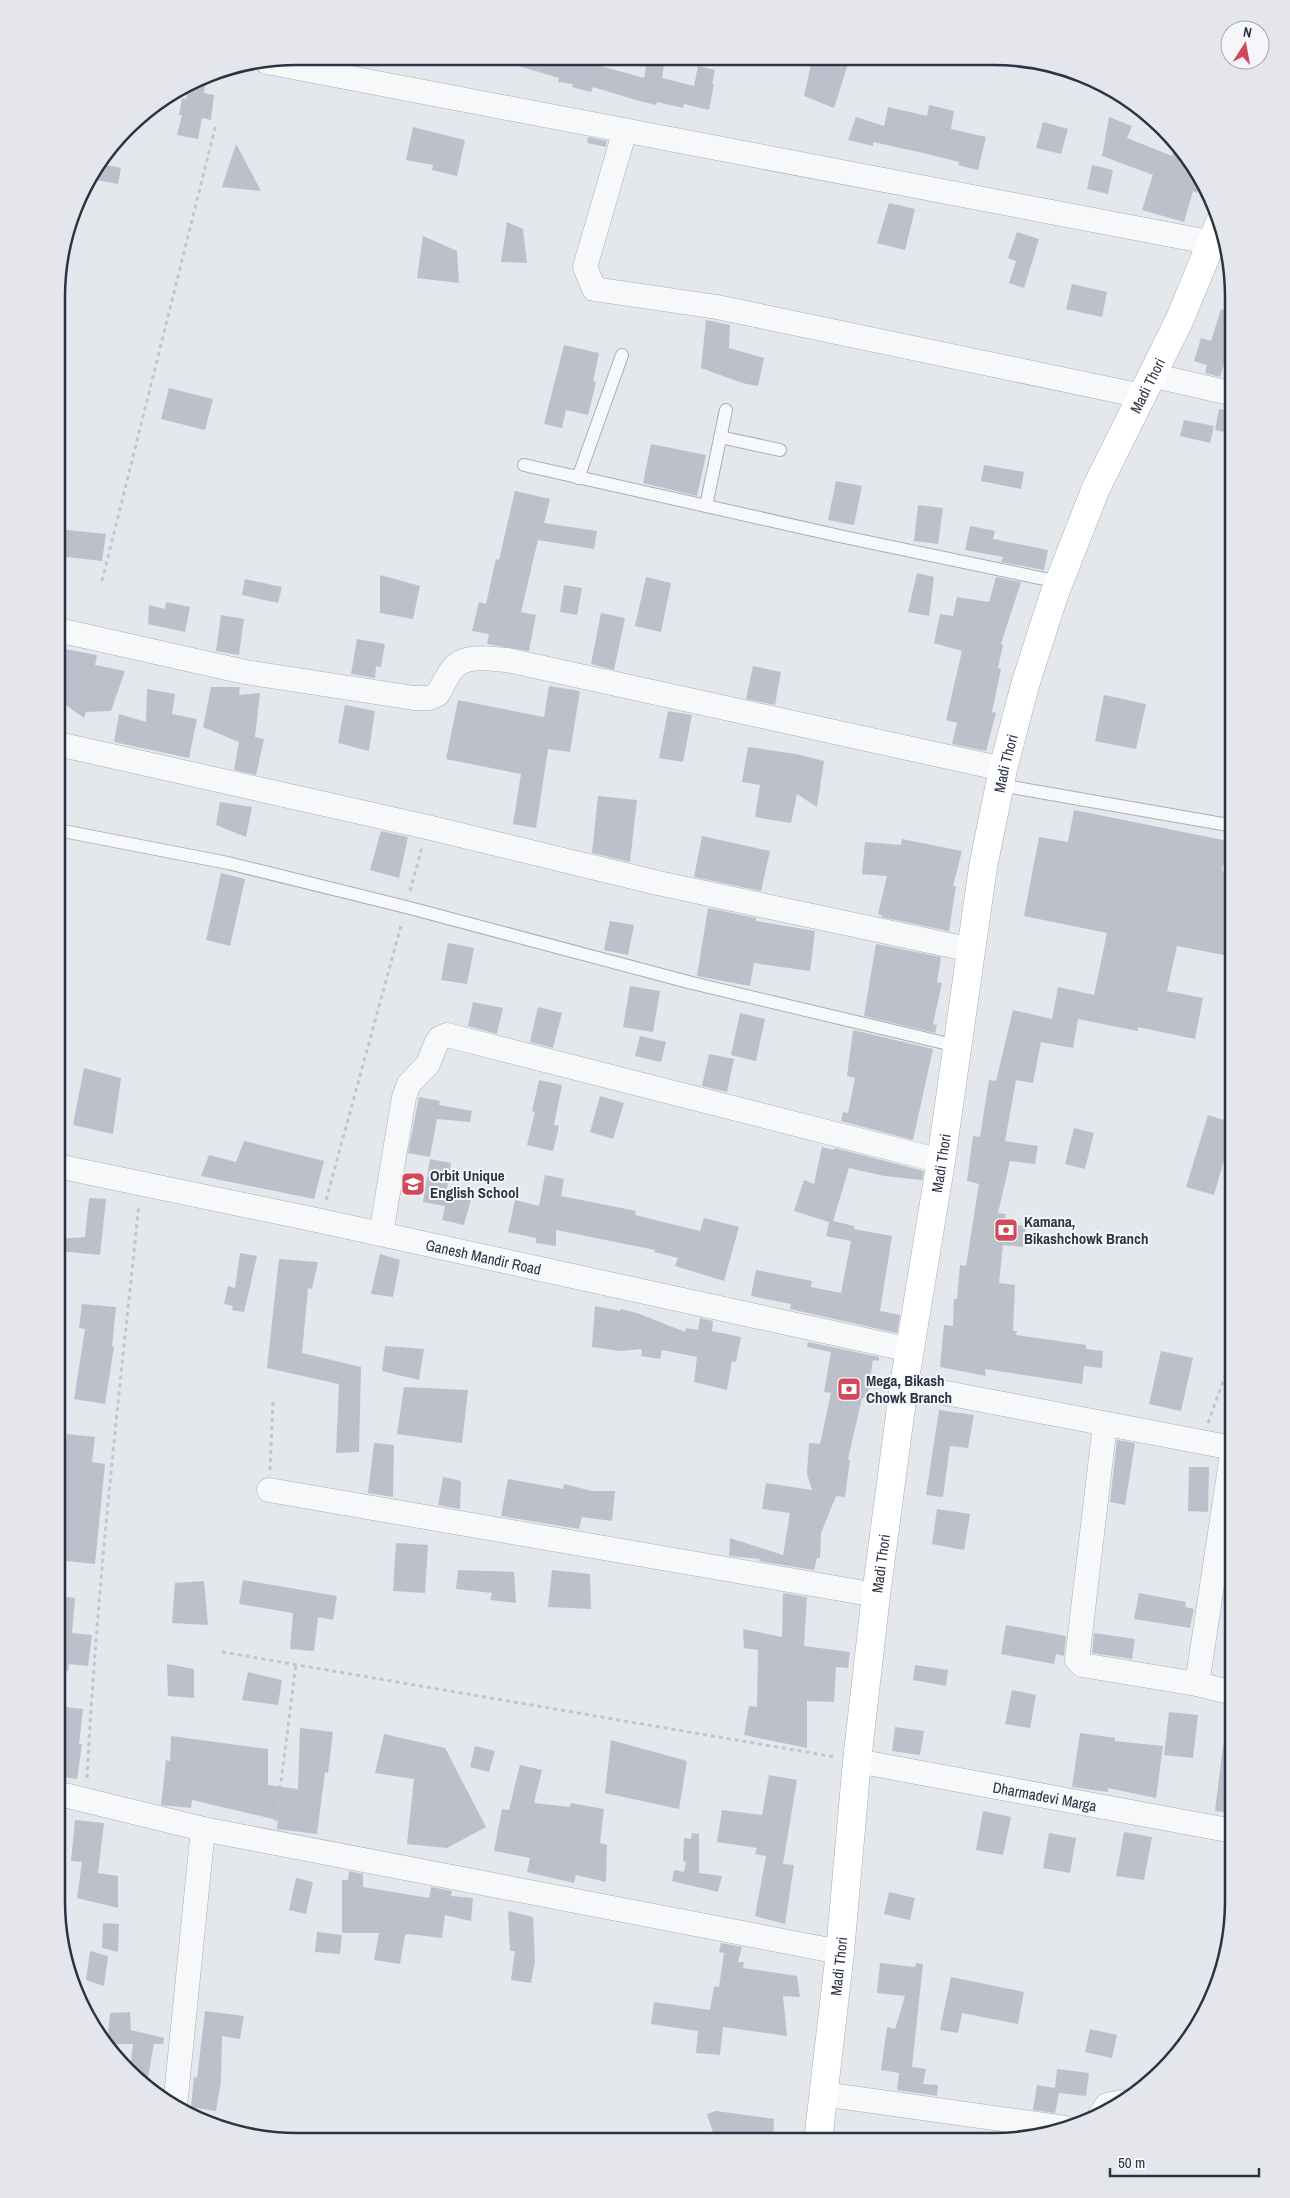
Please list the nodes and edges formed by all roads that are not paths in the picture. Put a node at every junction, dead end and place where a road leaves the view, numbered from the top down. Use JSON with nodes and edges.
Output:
{"nodes":[{"id":1,"x":283,"y":65,"type":"edge"},
{"id":2,"x":625,"y":130,"type":"junction"},
{"id":3,"x":1217,"y":237,"type":"edge"},
{"id":4,"x":1217,"y":238,"type":"edge"},
{"id":5,"x":622,"y":355,"type":"dead end"},
{"id":6,"x":1146,"y":386,"type":"junction"},
{"id":7,"x":1225,"y":393,"type":"edge"},
{"id":8,"x":726,"y":410,"type":"dead end"},
{"id":9,"x":720,"y":437,"type":"junction"},
{"id":10,"x":780,"y":450,"type":"dead end"},
{"id":11,"x":524,"y":465,"type":"dead end"},
{"id":12,"x":578,"y":478,"type":"junction"},
{"id":13,"x":706,"y":506,"type":"junction"},
{"id":14,"x":1059,"y":582,"type":"junction"},
{"id":15,"x":65,"y":632,"type":"edge"},
{"id":16,"x":65,"y":746,"type":"edge"},
{"id":17,"x":1002,"y":777,"type":"junction"},
{"id":18,"x":1225,"y":824,"type":"edge"},
{"id":19,"x":65,"y":831,"type":"edge"},
{"id":20,"x":972,"y":950,"type":"junction"},
{"id":21,"x":957,"y":1046,"type":"junction"},
{"id":22,"x":941,"y":1161,"type":"junction"},
{"id":23,"x":65,"y":1168,"type":"edge"},
{"id":24,"x":381,"y":1234,"type":"junction"},
{"id":25,"x":911,"y":1350,"type":"junction"},
{"id":26,"x":904,"y":1385,"type":"junction"},
{"id":27,"x":1105,"y":1424,"type":"junction"},
{"id":28,"x":1225,"y":1447,"type":"edge"},
{"id":29,"x":269,"y":1490,"type":"road end"},
{"id":30,"x":1225,"y":1500,"type":"edge"},
{"id":31,"x":876,"y":1595,"type":"junction"},
{"id":32,"x":1197,"y":1684,"type":"junction"},
{"id":33,"x":1225,"y":1691,"type":"edge"},
{"id":34,"x":858,"y":1761,"type":"junction"},
{"id":35,"x":69,"y":1796,"type":"edge"},
{"id":36,"x":203,"y":1829,"type":"junction"},
{"id":37,"x":1225,"y":1830,"type":"edge"},
{"id":38,"x":840,"y":1952,"type":"junction"},
{"id":39,"x":823,"y":2094,"type":"junction"},
{"id":40,"x":176,"y":2099,"type":"edge"},
{"id":41,"x":1049,"y":2126,"type":"edge"},
{"id":42,"x":819,"y":2133,"type":"edge"}],
"edges":[{"from":1,"to":2,"type":"street"},
{"from":2,"to":3,"type":"street"},
{"from":2,"to":6,"type":"street"},
{"from":4,"to":6,"type":"main road","name":"Madi Thori"},
{"from":5,"to":12,"type":"lane"},
{"from":6,"to":7,"type":"street"},
{"from":6,"to":14,"type":"main road","name":"Madi Thori"},
{"from":8,"to":9,"type":"lane"},
{"from":9,"to":10,"type":"lane"},
{"from":9,"to":13,"type":"lane"},
{"from":11,"to":12,"type":"lane"},
{"from":12,"to":13,"type":"lane"},
{"from":13,"to":14,"type":"lane"},
{"from":14,"to":17,"type":"main road","name":"Madi Thori"},
{"from":15,"to":17,"type":"street"},
{"from":16,"to":20,"type":"street"},
{"from":17,"to":18,"type":"lane"},
{"from":17,"to":20,"type":"main road","name":"Madi Thori"},
{"from":19,"to":21,"type":"lane"},
{"from":20,"to":21,"type":"main road","name":"Madi Thori"},
{"from":21,"to":22,"type":"main road","name":"Madi Thori"},
{"from":22,"to":24,"type":"street"},
{"from":22,"to":25,"type":"main road","name":"Madi Thori"},
{"from":23,"to":24,"type":"street","name":"Ganesh Mandir Road"},
{"from":24,"to":25,"type":"street","name":"Ganesh Mandir Road"},
{"from":25,"to":26,"type":"main road","name":"Madi Thori"},
{"from":26,"to":27,"type":"street"},
{"from":26,"to":31,"type":"main road","name":"Madi Thori"},
{"from":27,"to":28,"type":"street"},
{"from":27,"to":32,"type":"street"},
{"from":29,"to":31,"type":"street"},
{"from":30,"to":32,"type":"street"},
{"from":31,"to":34,"type":"main road","name":"Madi Thori"},
{"from":32,"to":33,"type":"street"},
{"from":34,"to":37,"type":"street","name":"Dharmadevi Marga"},
{"from":34,"to":38,"type":"main road","name":"Madi Thori"},
{"from":35,"to":36,"type":"street"},
{"from":36,"to":38,"type":"street"},
{"from":36,"to":40,"type":"street"},
{"from":38,"to":39,"type":"main road","name":"Madi Thori"},
{"from":39,"to":41,"type":"street"},
{"from":39,"to":42,"type":"main road","name":"Madi Thori"}]}
